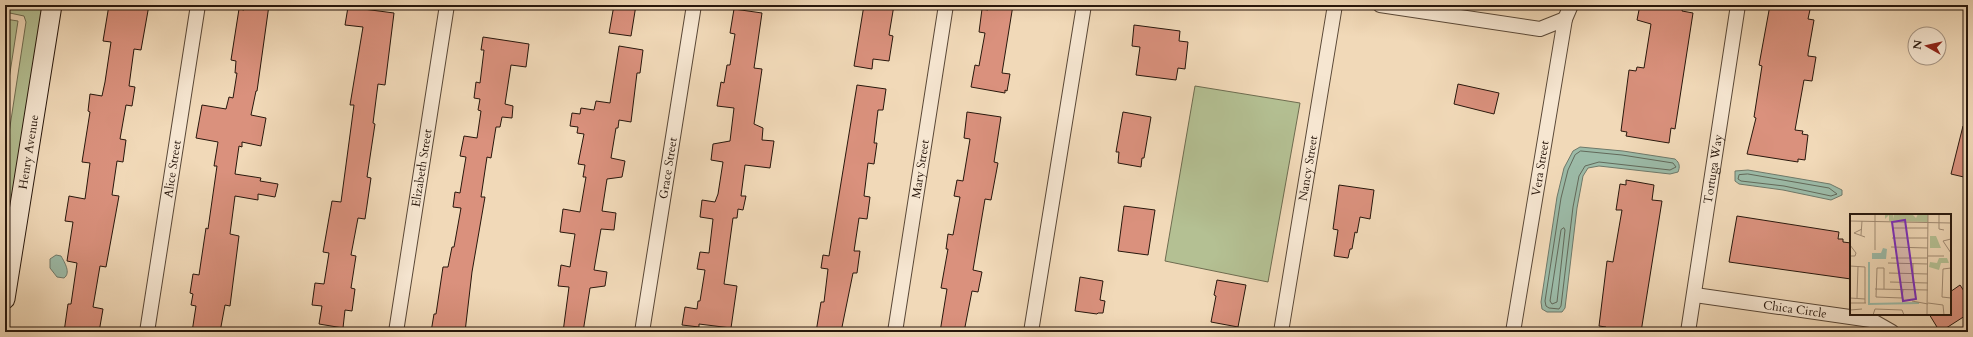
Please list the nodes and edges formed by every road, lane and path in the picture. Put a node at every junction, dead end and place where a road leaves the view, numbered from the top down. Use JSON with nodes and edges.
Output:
{"nodes":[{"id":1,"x":52,"y":5,"type":"edge"},
{"id":2,"x":198,"y":5,"type":"edge"},
{"id":3,"x":448,"y":5,"type":"edge"},
{"id":4,"x":694,"y":5,"type":"edge"},
{"id":5,"x":946,"y":5,"type":"edge"},
{"id":6,"x":1084,"y":5,"type":"edge"},
{"id":7,"x":1335,"y":5,"type":"edge"},
{"id":8,"x":1380,"y":5,"type":"edge"},
{"id":9,"x":1571,"y":5,"type":"edge"},
{"id":10,"x":1738,"y":5,"type":"edge"},
{"id":11,"x":1565,"y":20,"type":"junction"},
{"id":12,"x":1694,"y":295,"type":"junction"},
{"id":13,"x":5,"y":299,"type":"edge"},
{"id":14,"x":147,"y":332,"type":"edge"},
{"id":15,"x":396,"y":332,"type":"edge"},
{"id":16,"x":642,"y":332,"type":"edge"},
{"id":17,"x":894,"y":332,"type":"edge"},
{"id":18,"x":1031,"y":332,"type":"edge"},
{"id":19,"x":1281,"y":332,"type":"edge"},
{"id":20,"x":1513,"y":332,"type":"edge"},
{"id":21,"x":1688,"y":332,"type":"edge"},
{"id":22,"x":1892,"y":332,"type":"edge"}],
"edges":[{"from":1,"to":13,"type":"street","name":"Henry Avenue"},
{"from":2,"to":14,"type":"street","name":"Alice Street"},
{"from":3,"to":15,"type":"street","name":"Elizabeth Street"},
{"from":4,"to":16,"type":"street","name":"Grace Street"},
{"from":5,"to":17,"type":"street","name":"Mary Street"},
{"from":6,"to":18,"type":"street"},
{"from":7,"to":19,"type":"street","name":"Nancy Street"},
{"from":8,"to":11,"type":"street"},
{"from":9,"to":11,"type":"street","name":"Vera Street"},
{"from":10,"to":12,"type":"street","name":"Tortuga Way"},
{"from":11,"to":20,"type":"street","name":"Vera Street"},
{"from":12,"to":21,"type":"street","name":"Tortuga Way"},
{"from":12,"to":22,"type":"street","name":"Chica Circle"}]}
